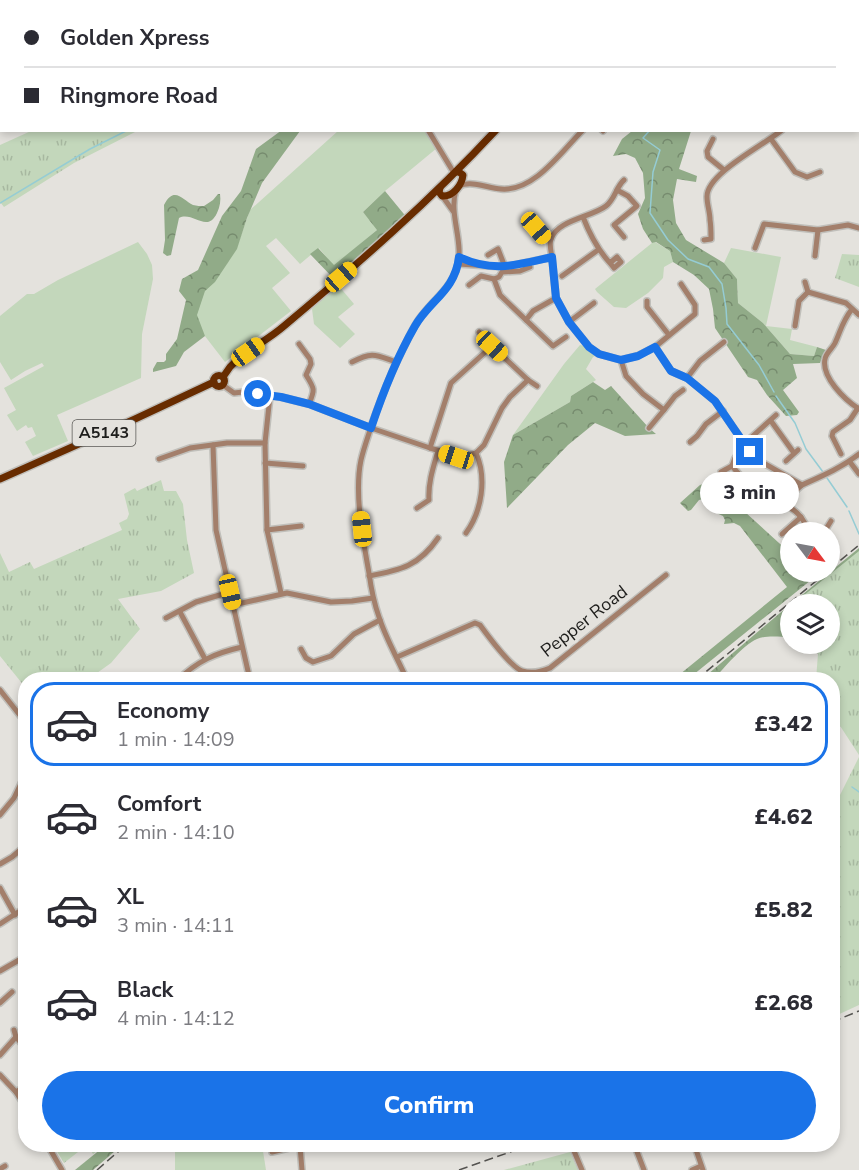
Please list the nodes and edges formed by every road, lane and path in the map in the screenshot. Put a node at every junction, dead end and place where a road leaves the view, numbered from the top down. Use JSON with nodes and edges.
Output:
{"nodes":[{"id":1,"x":429,"y":132,"type":"edge"},
{"id":2,"x":494,"y":132,"type":"edge"},
{"id":3,"x":581,"y":132,"type":"edge"},
{"id":4,"x":780,"y":132,"type":"edge"},
{"id":5,"x":713,"y":139,"type":"dead end"},
{"id":6,"x":771,"y":139,"type":"junction"},
{"id":7,"x":724,"y":170,"type":"junction"},
{"id":8,"x":820,"y":172,"type":"dead end"},
{"id":9,"x":459,"y":174,"type":"junction"},
{"id":10,"x":624,"y":180,"type":"dead end"},
{"id":11,"x":476,"y":184,"type":"junction"},
{"id":12,"x":458,"y":187,"type":"junction"},
{"id":13,"x":440,"y":188,"type":"junction"},
{"id":14,"x":617,"y":190,"type":"junction"},
{"id":15,"x":443,"y":197,"type":"junction"},
{"id":16,"x":454,"y":212,"type":"junction"},
{"id":17,"x":583,"y":217,"type":"junction"},
{"id":18,"x":405,"y":222,"type":"junction"},
{"id":19,"x":536,"y":228,"type":"dead end"},
{"id":20,"x":859,"y":228,"type":"edge"},
{"id":21,"x":818,"y":230,"type":"junction"},
{"id":22,"x":624,"y":237,"type":"dead end"},
{"id":23,"x":551,"y":239,"type":"junction"},
{"id":24,"x":708,"y":239,"type":"dead end"},
{"id":25,"x":755,"y":248,"type":"dead end"},
{"id":26,"x":598,"y":250,"type":"junction"},
{"id":27,"x":488,"y":255,"type":"dead end"},
{"id":28,"x":815,"y":256,"type":"dead end"},
{"id":29,"x":552,"y":257,"type":"junction"},
{"id":30,"x":459,"y":260,"type":"junction"},
{"id":31,"x":610,"y":263,"type":"dead end"},
{"id":32,"x":506,"y":267,"type":"junction"},
{"id":33,"x":530,"y":267,"type":"dead end"},
{"id":34,"x":562,"y":276,"type":"dead end"},
{"id":35,"x":494,"y":279,"type":"junction"},
{"id":36,"x":805,"y":282,"type":"dead end"},
{"id":37,"x":681,"y":284,"type":"dead end"},
{"id":38,"x":469,"y":285,"type":"dead end"},
{"id":39,"x":808,"y":292,"type":"junction"},
{"id":40,"x":556,"y":298,"type":"junction"},
{"id":41,"x":647,"y":301,"type":"dead end"},
{"id":42,"x":594,"y":303,"type":"dead end"},
{"id":43,"x":852,"y":309,"type":"junction"},
{"id":44,"x":859,"y":315,"type":"edge"},
{"id":45,"x":526,"y":320,"type":"junction"},
{"id":46,"x":569,"y":322,"type":"junction"},
{"id":47,"x":795,"y":326,"type":"dead end"},
{"id":48,"x":479,"y":332,"type":"dead end"},
{"id":49,"x":669,"y":335,"type":"junction"},
{"id":50,"x":566,"y":337,"type":"dead end"},
{"id":51,"x":724,"y":342,"type":"dead end"},
{"id":52,"x":299,"y":344,"type":"dead end"},
{"id":53,"x":492,"y":346,"type":"junction"},
{"id":54,"x":655,"y":347,"type":"junction"},
{"id":55,"x":621,"y":360,"type":"junction"},
{"id":56,"x":396,"y":362,"type":"junction"},
{"id":57,"x":352,"y":363,"type":"dead end"},
{"id":58,"x":687,"y":378,"type":"junction"},
{"id":59,"x":528,"y":380,"type":"junction"},
{"id":60,"x":223,"y":381,"type":"junction"},
{"id":61,"x":537,"y":386,"type":"dead end"},
{"id":62,"x":683,"y":390,"type":"dead end"},
{"id":63,"x":270,"y":396,"type":"junction"},
{"id":64,"x":309,"y":404,"type":"junction"},
{"id":65,"x":858,"y":408,"type":"edge"},
{"id":66,"x":664,"y":410,"type":"junction"},
{"id":67,"x":723,"y":411,"type":"junction"},
{"id":68,"x":776,"y":415,"type":"dead end"},
{"id":69,"x":771,"y":420,"type":"junction"},
{"id":70,"x":371,"y":428,"type":"junction"},
{"id":71,"x":649,"y":428,"type":"dead end"},
{"id":72,"x":690,"y":442,"type":"dead end"},
{"id":73,"x":266,"y":443,"type":"junction"},
{"id":74,"x":744,"y":444,"type":"junction"},
{"id":75,"x":213,"y":445,"type":"junction"},
{"id":76,"x":430,"y":448,"type":"junction"},
{"id":77,"x":438,"y":451,"type":"junction"},
{"id":78,"x":476,"y":453,"type":"junction"},
{"id":79,"x":840,"y":454,"type":"dead end"},
{"id":80,"x":859,"y":454,"type":"edge"},
{"id":81,"x":735,"y":458,"type":"dead end"},
{"id":82,"x":159,"y":459,"type":"dead end"},
{"id":83,"x":786,"y":461,"type":"dead end"},
{"id":84,"x":850,"y":462,"type":"junction"},
{"id":85,"x":265,"y":463,"type":"junction"},
{"id":86,"x":303,"y":466,"type":"dead end"},
{"id":87,"x":732,"y":466,"type":"junction"},
{"id":88,"x":722,"y":472,"type":"dead end"},
{"id":89,"x":859,"y":474,"type":"edge"},
{"id":90,"x":0,"y":479,"type":"edge"},
{"id":91,"x":802,"y":485,"type":"junction"},
{"id":92,"x":787,"y":506,"type":"junction"},
{"id":93,"x":417,"y":508,"type":"dead end"},
{"id":94,"x":801,"y":517,"type":"junction"},
{"id":95,"x":795,"y":522,"type":"edge"},
{"id":96,"x":804,"y":522,"type":"edge"},
{"id":97,"x":301,"y":526,"type":"dead end"},
{"id":98,"x":267,"y":530,"type":"junction"},
{"id":99,"x":466,"y":533,"type":"dead end"},
{"id":100,"x":438,"y":538,"type":"dead end"},
{"id":101,"x":666,"y":575,"type":"dead end"},
{"id":102,"x":369,"y":576,"type":"junction"},
{"id":103,"x":230,"y":592,"type":"junction"},
{"id":104,"x":281,"y":593,"type":"junction"},
{"id":105,"x":373,"y":598,"type":"junction"},
{"id":106,"x":233,"y":605,"type":"junction"},
{"id":107,"x":180,"y":612,"type":"junction"},
{"id":108,"x":166,"y":618,"type":"dead end"},
{"id":109,"x":380,"y":620,"type":"junction"},
{"id":110,"x":243,"y":646,"type":"junction"},
{"id":111,"x":301,"y":649,"type":"dead end"},
{"id":112,"x":397,"y":657,"type":"junction"},
{"id":113,"x":205,"y":659,"type":"junction"},
{"id":114,"x":185,"y":672,"type":"edge"},
{"id":115,"x":248,"y":672,"type":"edge"},
{"id":116,"x":404,"y":672,"type":"edge"},
{"id":117,"x":0,"y":690,"type":"edge"},
{"id":118,"x":18,"y":713,"type":"edge"},
{"id":119,"x":18,"y":790,"type":"edge"},
{"id":120,"x":0,"y":815,"type":"edge"},
{"id":121,"x":18,"y":852,"type":"edge"},
{"id":122,"x":0,"y":864,"type":"edge"},
{"id":123,"x":0,"y":888,"type":"edge"},
{"id":124,"x":18,"y":913,"type":"edge"},
{"id":125,"x":15,"y":915,"type":"junction"},
{"id":126,"x":0,"y":924,"type":"edge"},
{"id":127,"x":18,"y":961,"type":"edge"},
{"id":128,"x":0,"y":971,"type":"edge"},
{"id":129,"x":12,"y":992,"type":"dead end"},
{"id":130,"x":0,"y":1003,"type":"edge"},
{"id":131,"x":14,"y":1030,"type":"dead end"},
{"id":132,"x":16,"y":1037,"type":"junction"},
{"id":133,"x":18,"y":1039,"type":"edge"},
{"id":134,"x":0,"y":1054,"type":"edge"},
{"id":135,"x":0,"y":1075,"type":"edge"},
{"id":136,"x":16,"y":1092,"type":"joint"},
{"id":137,"x":18,"y":1095,"type":"edge"},
{"id":138,"x":52,"y":1152,"type":"edge"},
{"id":139,"x":303,"y":1152,"type":"edge"},
{"id":140,"x":574,"y":1152,"type":"edge"},
{"id":141,"x":637,"y":1152,"type":"edge"},
{"id":142,"x":697,"y":1152,"type":"edge"},
{"id":143,"x":702,"y":1168,"type":"edge"},
{"id":144,"x":62,"y":1170,"type":"edge"},
{"id":145,"x":302,"y":1170,"type":"edge"},
{"id":146,"x":582,"y":1170,"type":"edge"},
{"id":147,"x":644,"y":1170,"type":"edge"},
{"id":148,"x":692,"y":1170,"type":"edge"}],
"edges":[{"from":1,"to":9,"type":"street"},
{"from":2,"to":9,"type":"main road"},
{"from":3,"to":11,"type":"street"},
{"from":4,"to":6,"type":"street"},
{"from":5,"to":7,"type":"street"},
{"from":6,"to":7,"type":"street"},
{"from":6,"to":8,"type":"street"},
{"from":7,"to":24,"type":"street"},
{"from":9,"to":11,"type":"street"},
{"from":9,"to":12,"type":"main road"},
{"from":9,"to":13,"type":"main road"},
{"from":10,"to":14,"type":"street"},
{"from":11,"to":12,"type":"street"},
{"from":12,"to":15,"type":"main road"},
{"from":12,"to":16,"type":"street"},
{"from":13,"to":15,"type":"main road"},
{"from":13,"to":18,"type":"main road","number":"A5143"},
{"from":14,"to":17,"type":"street"},
{"from":14,"to":22,"type":"street"},
{"from":15,"to":16,"type":"street"},
{"from":15,"to":18,"type":"main road","number":"A5143"},
{"from":16,"to":30,"type":"street"},
{"from":17,"to":23,"type":"street"},
{"from":17,"to":26,"type":"street"},
{"from":18,"to":60,"type":"main road","number":"A5143"},
{"from":19,"to":23,"type":"street"},
{"from":20,"to":21,"type":"street"},
{"from":21,"to":25,"type":"street"},
{"from":21,"to":28,"type":"street"},
{"from":23,"to":29,"type":"street"},
{"from":26,"to":31,"type":"street"},
{"from":26,"to":34,"type":"street"},
{"from":27,"to":32,"type":"street"},
{"from":29,"to":32,"type":"street"},
{"from":29,"to":40,"type":"street"},
{"from":30,"to":32,"type":"street"},
{"from":30,"to":56,"type":"street"},
{"from":33,"to":35,"type":"street"},
{"from":35,"to":38,"type":"street"},
{"from":35,"to":45,"type":"street"},
{"from":36,"to":39,"type":"street"},
{"from":37,"to":49,"type":"street"},
{"from":39,"to":43,"type":"street"},
{"from":39,"to":47,"type":"street"},
{"from":40,"to":45,"type":"street"},
{"from":40,"to":46,"type":"street"},
{"from":41,"to":49,"type":"street"},
{"from":42,"to":46,"type":"street"},
{"from":43,"to":44,"type":"street"},
{"from":43,"to":65,"type":"street"},
{"from":45,"to":50,"type":"street"},
{"from":46,"to":55,"type":"street"},
{"from":48,"to":53,"type":"street"},
{"from":49,"to":54,"type":"street"},
{"from":51,"to":58,"type":"street"},
{"from":52,"to":64,"type":"street"},
{"from":53,"to":59,"type":"street"},
{"from":53,"to":76,"type":"street"},
{"from":54,"to":55,"type":"street"},
{"from":54,"to":58,"type":"street"},
{"from":55,"to":66,"type":"street"},
{"from":56,"to":57,"type":"street"},
{"from":56,"to":70,"type":"street"},
{"from":58,"to":67,"type":"street"},
{"from":59,"to":61,"type":"street"},
{"from":59,"to":78,"type":"street"},
{"from":60,"to":63,"type":"street"},
{"from":60,"to":90,"type":"main road","number":"A5143"},
{"from":62,"to":66,"type":"street"},
{"from":63,"to":64,"type":"street"},
{"from":63,"to":73,"type":"street"},
{"from":64,"to":70,"type":"street"},
{"from":65,"to":79,"type":"street"},
{"from":66,"to":71,"type":"street"},
{"from":67,"to":72,"type":"street"},
{"from":67,"to":74,"type":"street"},
{"from":68,"to":69,"type":"street"},
{"from":69,"to":74,"type":"street"},
{"from":69,"to":83,"type":"street"},
{"from":70,"to":76,"type":"street"},
{"from":70,"to":102,"type":"street"},
{"from":73,"to":75,"type":"street"},
{"from":73,"to":85,"type":"street"},
{"from":74,"to":91,"type":"street"},
{"from":75,"to":82,"type":"street"},
{"from":75,"to":103,"type":"street"},
{"from":76,"to":77,"type":"street"},
{"from":77,"to":78,"type":"street"},
{"from":77,"to":93,"type":"street"},
{"from":78,"to":99,"type":"street"},
{"from":80,"to":84,"type":"street"},
{"from":81,"to":87,"type":"street"},
{"from":84,"to":89,"type":"street"},
{"from":84,"to":91,"type":"street"},
{"from":85,"to":86,"type":"street"},
{"from":85,"to":98,"type":"street"},
{"from":87,"to":88,"type":"street"},
{"from":87,"to":92,"type":"street"},
{"from":91,"to":92,"type":"street"},
{"from":92,"to":94,"type":"street"},
{"from":94,"to":95,"type":"street"},
{"from":94,"to":96,"type":"street"},
{"from":97,"to":98,"type":"street"},
{"from":98,"to":104,"type":"street"},
{"from":100,"to":102,"type":"street"},
{"from":101,"to":112,"type":"street","name":"Pepper Road"},
{"from":102,"to":105,"type":"street"},
{"from":103,"to":106,"type":"street"},
{"from":103,"to":107,"type":"street"},
{"from":104,"to":105,"type":"street"},
{"from":104,"to":106,"type":"street"},
{"from":105,"to":109,"type":"street"},
{"from":106,"to":110,"type":"street"},
{"from":107,"to":108,"type":"street"},
{"from":107,"to":113,"type":"street"},
{"from":109,"to":111,"type":"street"},
{"from":109,"to":112,"type":"street"},
{"from":110,"to":113,"type":"street"},
{"from":110,"to":115,"type":"street"},
{"from":112,"to":116,"type":"street"},
{"from":113,"to":114,"type":"street"},
{"from":117,"to":118,"type":"street"},
{"from":119,"to":120,"type":"street"},
{"from":121,"to":122,"type":"street"},
{"from":123,"to":125,"type":"street"},
{"from":124,"to":125,"type":"street"},
{"from":125,"to":126,"type":"street"},
{"from":127,"to":128,"type":"street"},
{"from":129,"to":130,"type":"street"},
{"from":131,"to":132,"type":"street"},
{"from":132,"to":133,"type":"street"},
{"from":132,"to":134,"type":"street"},
{"from":135,"to":136,"type":"street"},
{"from":136,"to":137,"type":"street"},
{"from":138,"to":144,"type":"street"},
{"from":139,"to":145,"type":"street"},
{"from":140,"to":146,"type":"street"},
{"from":141,"to":147,"type":"street"},
{"from":142,"to":143,"type":"street"},
{"from":143,"to":148,"type":"street"}]}
